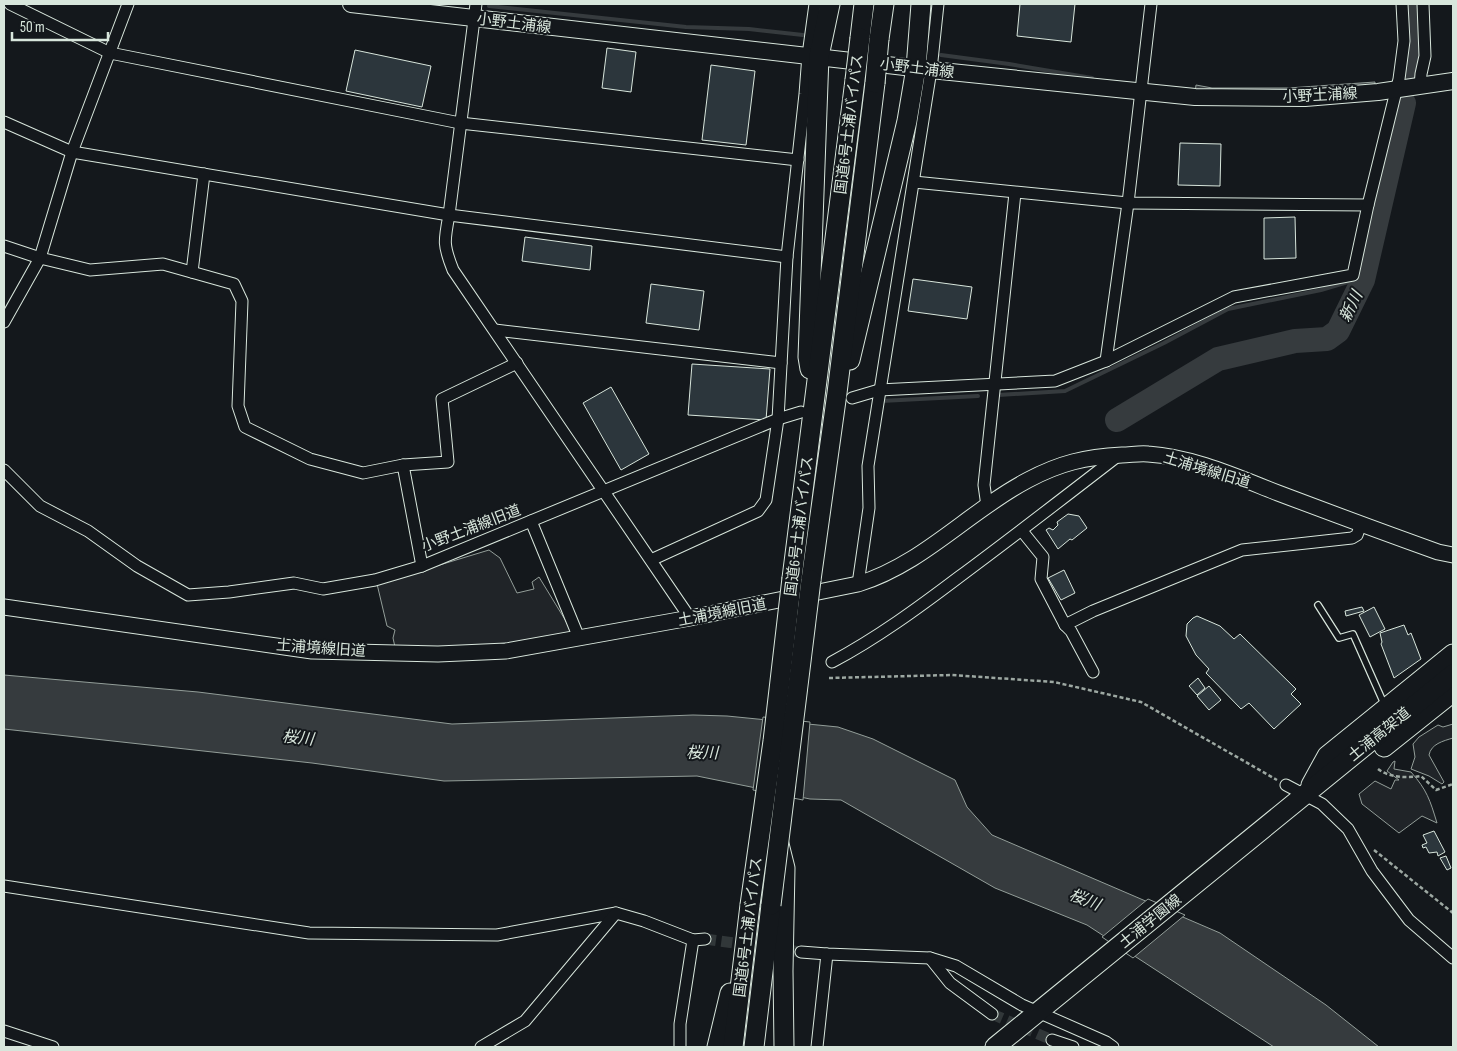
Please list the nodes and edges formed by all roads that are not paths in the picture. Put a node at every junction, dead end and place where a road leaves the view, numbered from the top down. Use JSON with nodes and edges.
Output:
{"nodes":[{"id":1,"x":10,"y":4,"type":"edge"},
{"id":2,"x":128,"y":4,"type":"edge"},
{"id":3,"x":351,"y":4,"type":"edge"},
{"id":4,"x":815,"y":4,"type":"edge"},
{"id":5,"x":830,"y":4,"type":"edge"},
{"id":6,"x":864,"y":4,"type":"edge"},
{"id":7,"x":884,"y":4,"type":"edge"},
{"id":8,"x":921,"y":4,"type":"edge"},
{"id":9,"x":938,"y":4,"type":"edge"},
{"id":10,"x":1151,"y":4,"type":"edge"},
{"id":11,"x":1402,"y":4,"type":"edge"},
{"id":12,"x":1423,"y":4,"type":"edge"},
{"id":13,"x":475,"y":11,"type":"edge"},
{"id":14,"x":110,"y":53,"type":"junction"},
{"id":15,"x":814,"y":55,"type":"junction"},
{"id":16,"x":923,"y":69,"type":"junction"},
{"id":17,"x":1453,"y":81,"type":"edge"},
{"id":18,"x":1420,"y":86,"type":"junction"},
{"id":19,"x":1397,"y":89,"type":"junction"},
{"id":20,"x":1141,"y":91,"type":"junction"},
{"id":21,"x":4,"y":122,"type":"edge"},
{"id":22,"x":460,"y":123,"type":"junction"},
{"id":23,"x":72,"y":152,"type":"junction"},
{"id":24,"x":798,"y":160,"type":"junction"},
{"id":25,"x":204,"y":174,"type":"junction"},
{"id":26,"x":914,"y":182,"type":"junction"},
{"id":27,"x":1015,"y":193,"type":"junction"},
{"id":28,"x":1128,"y":204,"type":"junction"},
{"id":29,"x":1368,"y":205,"type":"junction"},
{"id":30,"x":449,"y":215,"type":"junction"},
{"id":31,"x":4,"y":246,"type":"edge"},
{"id":32,"x":788,"y":257,"type":"junction"},
{"id":33,"x":40,"y":258,"type":"junction"},
{"id":34,"x":192,"y":272,"type":"junction"},
{"id":35,"x":4,"y":322,"type":"edge"},
{"id":36,"x":495,"y":330,"type":"junction"},
{"id":37,"x":1106,"y":361,"type":"junction"},
{"id":38,"x":517,"y":362,"type":"junction"},
{"id":39,"x":781,"y":363,"type":"junction"},
{"id":40,"x":995,"y":385,"type":"junction"},
{"id":41,"x":879,"y":390,"type":"junction"},
{"id":42,"x":815,"y":395,"type":"junction"},
{"id":43,"x":844,"y":396,"type":"junction"},
{"id":44,"x":801,"y":412,"type":"dead end"},
{"id":45,"x":778,"y":419,"type":"junction"},
{"id":46,"x":1119,"y":455,"type":"junction"},
{"id":47,"x":402,"y":465,"type":"junction"},
{"id":48,"x":4,"y":470,"type":"edge"},
{"id":49,"x":604,"y":491,"type":"junction"},
{"id":50,"x":987,"y":506,"type":"junction"},
{"id":51,"x":531,"y":521,"type":"junction"},
{"id":52,"x":1362,"y":524,"type":"junction"},
{"id":53,"x":1022,"y":531,"type":"junction"},
{"id":54,"x":1453,"y":554,"type":"edge"},
{"id":55,"x":651,"y":560,"type":"junction"},
{"id":56,"x":422,"y":566,"type":"junction"},
{"id":57,"x":858,"y":584,"type":"junction"},
{"id":58,"x":1318,"y":605,"type":"dead end"},
{"id":59,"x":4,"y":607,"type":"edge"},
{"id":60,"x":690,"y":618,"type":"junction"},
{"id":61,"x":1065,"y":625,"type":"junction"},
{"id":62,"x":579,"y":638,"type":"junction"},
{"id":63,"x":1453,"y":654,"type":"edge"},
{"id":64,"x":832,"y":662,"type":"dead end"},
{"id":65,"x":1093,"y":672,"type":"dead end"},
{"id":66,"x":1453,"y":674,"type":"edge"},
{"id":67,"x":1453,"y":692,"type":"edge"},
{"id":68,"x":1386,"y":708,"type":"junction"},
{"id":69,"x":1286,"y":785,"type":"road end"},
{"id":70,"x":1299,"y":800,"type":"junction"},
{"id":71,"x":4,"y":886,"type":"edge"},
{"id":72,"x":778,"y":906,"type":"junction"},
{"id":73,"x":749,"y":912,"type":"junction"},
{"id":74,"x":616,"y":913,"type":"junction"},
{"id":75,"x":706,"y":939,"type":"tunnel mouth"},
{"id":76,"x":693,"y":940,"type":"junction"},
{"id":77,"x":801,"y":952,"type":"tunnel mouth"},
{"id":78,"x":827,"y":954,"type":"junction"},
{"id":79,"x":930,"y":958,"type":"junction"},
{"id":80,"x":1453,"y":958,"type":"edge"},
{"id":81,"x":1038,"y":1012,"type":"junction"},
{"id":82,"x":992,"y":1014,"type":"tunnel mouth"},
{"id":83,"x":4,"y":1031,"type":"edge"},
{"id":84,"x":1052,"y":1040,"type":"tunnel mouth"},
{"id":85,"x":53,"y":1047,"type":"edge"},
{"id":86,"x":481,"y":1047,"type":"edge"},
{"id":87,"x":680,"y":1047,"type":"edge"},
{"id":88,"x":717,"y":1047,"type":"edge"},
{"id":89,"x":734,"y":1047,"type":"edge"},
{"id":90,"x":754,"y":1047,"type":"edge"},
{"id":91,"x":784,"y":1047,"type":"edge"},
{"id":92,"x":817,"y":1047,"type":"edge"},
{"id":93,"x":995,"y":1047,"type":"edge"},
{"id":94,"x":1073,"y":1047,"type":"edge"},
{"id":95,"x":1113,"y":1047,"type":"edge"}],
"edges":[{"from":1,"to":14,"type":"street"},
{"from":2,"to":14,"type":"street"},
{"from":3,"to":13,"type":"main road","name":"小野土浦線"},
{"from":4,"to":15,"type":"street"},
{"from":5,"to":15,"type":"main road"},
{"from":6,"to":42,"type":"main road","name":"国道6号土浦バイパス","bridge":true},
{"from":7,"to":43,"type":"main road","name":"国道6号土浦バイパス","bridge":true},
{"from":8,"to":16,"type":"main road"},
{"from":9,"to":16,"type":"street"},
{"from":10,"to":20,"type":"street"},
{"from":11,"to":19,"type":"street"},
{"from":12,"to":18,"type":"street"},
{"from":13,"to":15,"type":"main road","name":"小野土浦線"},
{"from":13,"to":22,"type":"street"},
{"from":14,"to":22,"type":"street"},
{"from":14,"to":23,"type":"street"},
{"from":15,"to":16,"type":"main road","name":"小野土浦線"},
{"from":15,"to":24,"type":"street"},
{"from":15,"to":42,"type":"main road"},
{"from":16,"to":20,"type":"main road","name":"小野土浦線"},
{"from":16,"to":26,"type":"street"},
{"from":16,"to":43,"type":"main road"},
{"from":17,"to":18,"type":"main road","name":"小野土浦線"},
{"from":18,"to":19,"type":"main road","name":"小野土浦線"},
{"from":19,"to":20,"type":"main road","name":"小野土浦線"},
{"from":19,"to":29,"type":"street"},
{"from":20,"to":28,"type":"street"},
{"from":21,"to":23,"type":"street"},
{"from":22,"to":24,"type":"street"},
{"from":22,"to":30,"type":"street"},
{"from":23,"to":25,"type":"street"},
{"from":23,"to":33,"type":"street"},
{"from":24,"to":32,"type":"street"},
{"from":25,"to":30,"type":"street"},
{"from":25,"to":34,"type":"street"},
{"from":26,"to":27,"type":"street"},
{"from":26,"to":41,"type":"street"},
{"from":27,"to":28,"type":"street"},
{"from":27,"to":40,"type":"street"},
{"from":28,"to":29,"type":"street"},
{"from":28,"to":37,"type":"street"},
{"from":29,"to":37,"type":"street"},
{"from":30,"to":32,"type":"street"},
{"from":30,"to":36,"type":"street"},
{"from":31,"to":33,"type":"street"},
{"from":32,"to":39,"type":"street"},
{"from":33,"to":34,"type":"street"},
{"from":33,"to":35,"type":"street"},
{"from":34,"to":47,"type":"street"},
{"from":36,"to":38,"type":"street"},
{"from":36,"to":39,"type":"street"},
{"from":37,"to":40,"type":"street"},
{"from":38,"to":47,"type":"street"},
{"from":38,"to":49,"type":"street"},
{"from":39,"to":45,"type":"street"},
{"from":40,"to":41,"type":"street"},
{"from":40,"to":50,"type":"street"},
{"from":41,"to":43,"type":"street"},
{"from":41,"to":57,"type":"street"},
{"from":42,"to":73,"type":"main road","name":"国道6号土浦バイパス","bridge":true},
{"from":43,"to":72,"type":"main road","name":"国道6号土浦バイパス","bridge":true},
{"from":44,"to":45,"type":"street","name":"小野土浦線旧道"},
{"from":45,"to":49,"type":"street","name":"小野土浦線旧道"},
{"from":45,"to":55,"type":"street"},
{"from":46,"to":50,"type":"street","name":"土浦境線旧道"},
{"from":46,"to":52,"type":"street","name":"土浦境線旧道"},
{"from":46,"to":53,"type":"street"},
{"from":47,"to":56,"type":"street","name":"小野土浦線旧道"},
{"from":48,"to":56,"type":"street"},
{"from":49,"to":51,"type":"street","name":"小野土浦線旧道"},
{"from":49,"to":55,"type":"street"},
{"from":50,"to":57,"type":"street","name":"土浦境線旧道"},
{"from":51,"to":56,"type":"street","name":"小野土浦線旧道"},
{"from":51,"to":62,"type":"street"},
{"from":52,"to":54,"type":"street","name":"土浦境線旧道"},
{"from":52,"to":61,"type":"street"},
{"from":53,"to":61,"type":"street"},
{"from":53,"to":64,"type":"street"},
{"from":55,"to":60,"type":"street"},
{"from":57,"to":60,"type":"street","name":"土浦境線旧道"},
{"from":58,"to":68,"type":"lane"},
{"from":59,"to":62,"type":"street","name":"土浦境線旧道"},
{"from":60,"to":62,"type":"street","name":"土浦境線旧道"},
{"from":61,"to":65,"type":"street"},
{"from":63,"to":68,"type":"main road","name":"土浦学園線"},
{"from":66,"to":70,"type":"main road","name":"土浦高架道"},
{"from":67,"to":70,"type":"main road","name":"土浦学園線"},
{"from":68,"to":70,"type":"main road","name":"土浦学園線"},
{"from":69,"to":70,"type":"street"},
{"from":70,"to":80,"type":"street"},
{"from":70,"to":81,"type":"main road","name":"土浦学園線"},
{"from":71,"to":74,"type":"street"},
{"from":72,"to":90,"type":"main road","name":"国道6号土浦バイパス"},
{"from":72,"to":91,"type":"main road"},
{"from":73,"to":88,"type":"main road"},
{"from":73,"to":89,"type":"main road","name":"国道6号土浦バイパス"},
{"from":74,"to":76,"type":"street"},
{"from":74,"to":86,"type":"street"},
{"from":75,"to":76,"type":"street"},
{"from":76,"to":87,"type":"street"},
{"from":77,"to":78,"type":"street"},
{"from":78,"to":79,"type":"street"},
{"from":78,"to":92,"type":"street"},
{"from":79,"to":81,"type":"street"},
{"from":79,"to":82,"type":"street"},
{"from":81,"to":93,"type":"main road","name":"土浦学園線"},
{"from":81,"to":95,"type":"street"},
{"from":83,"to":85,"type":"street"},
{"from":84,"to":94,"type":"street"}]}
